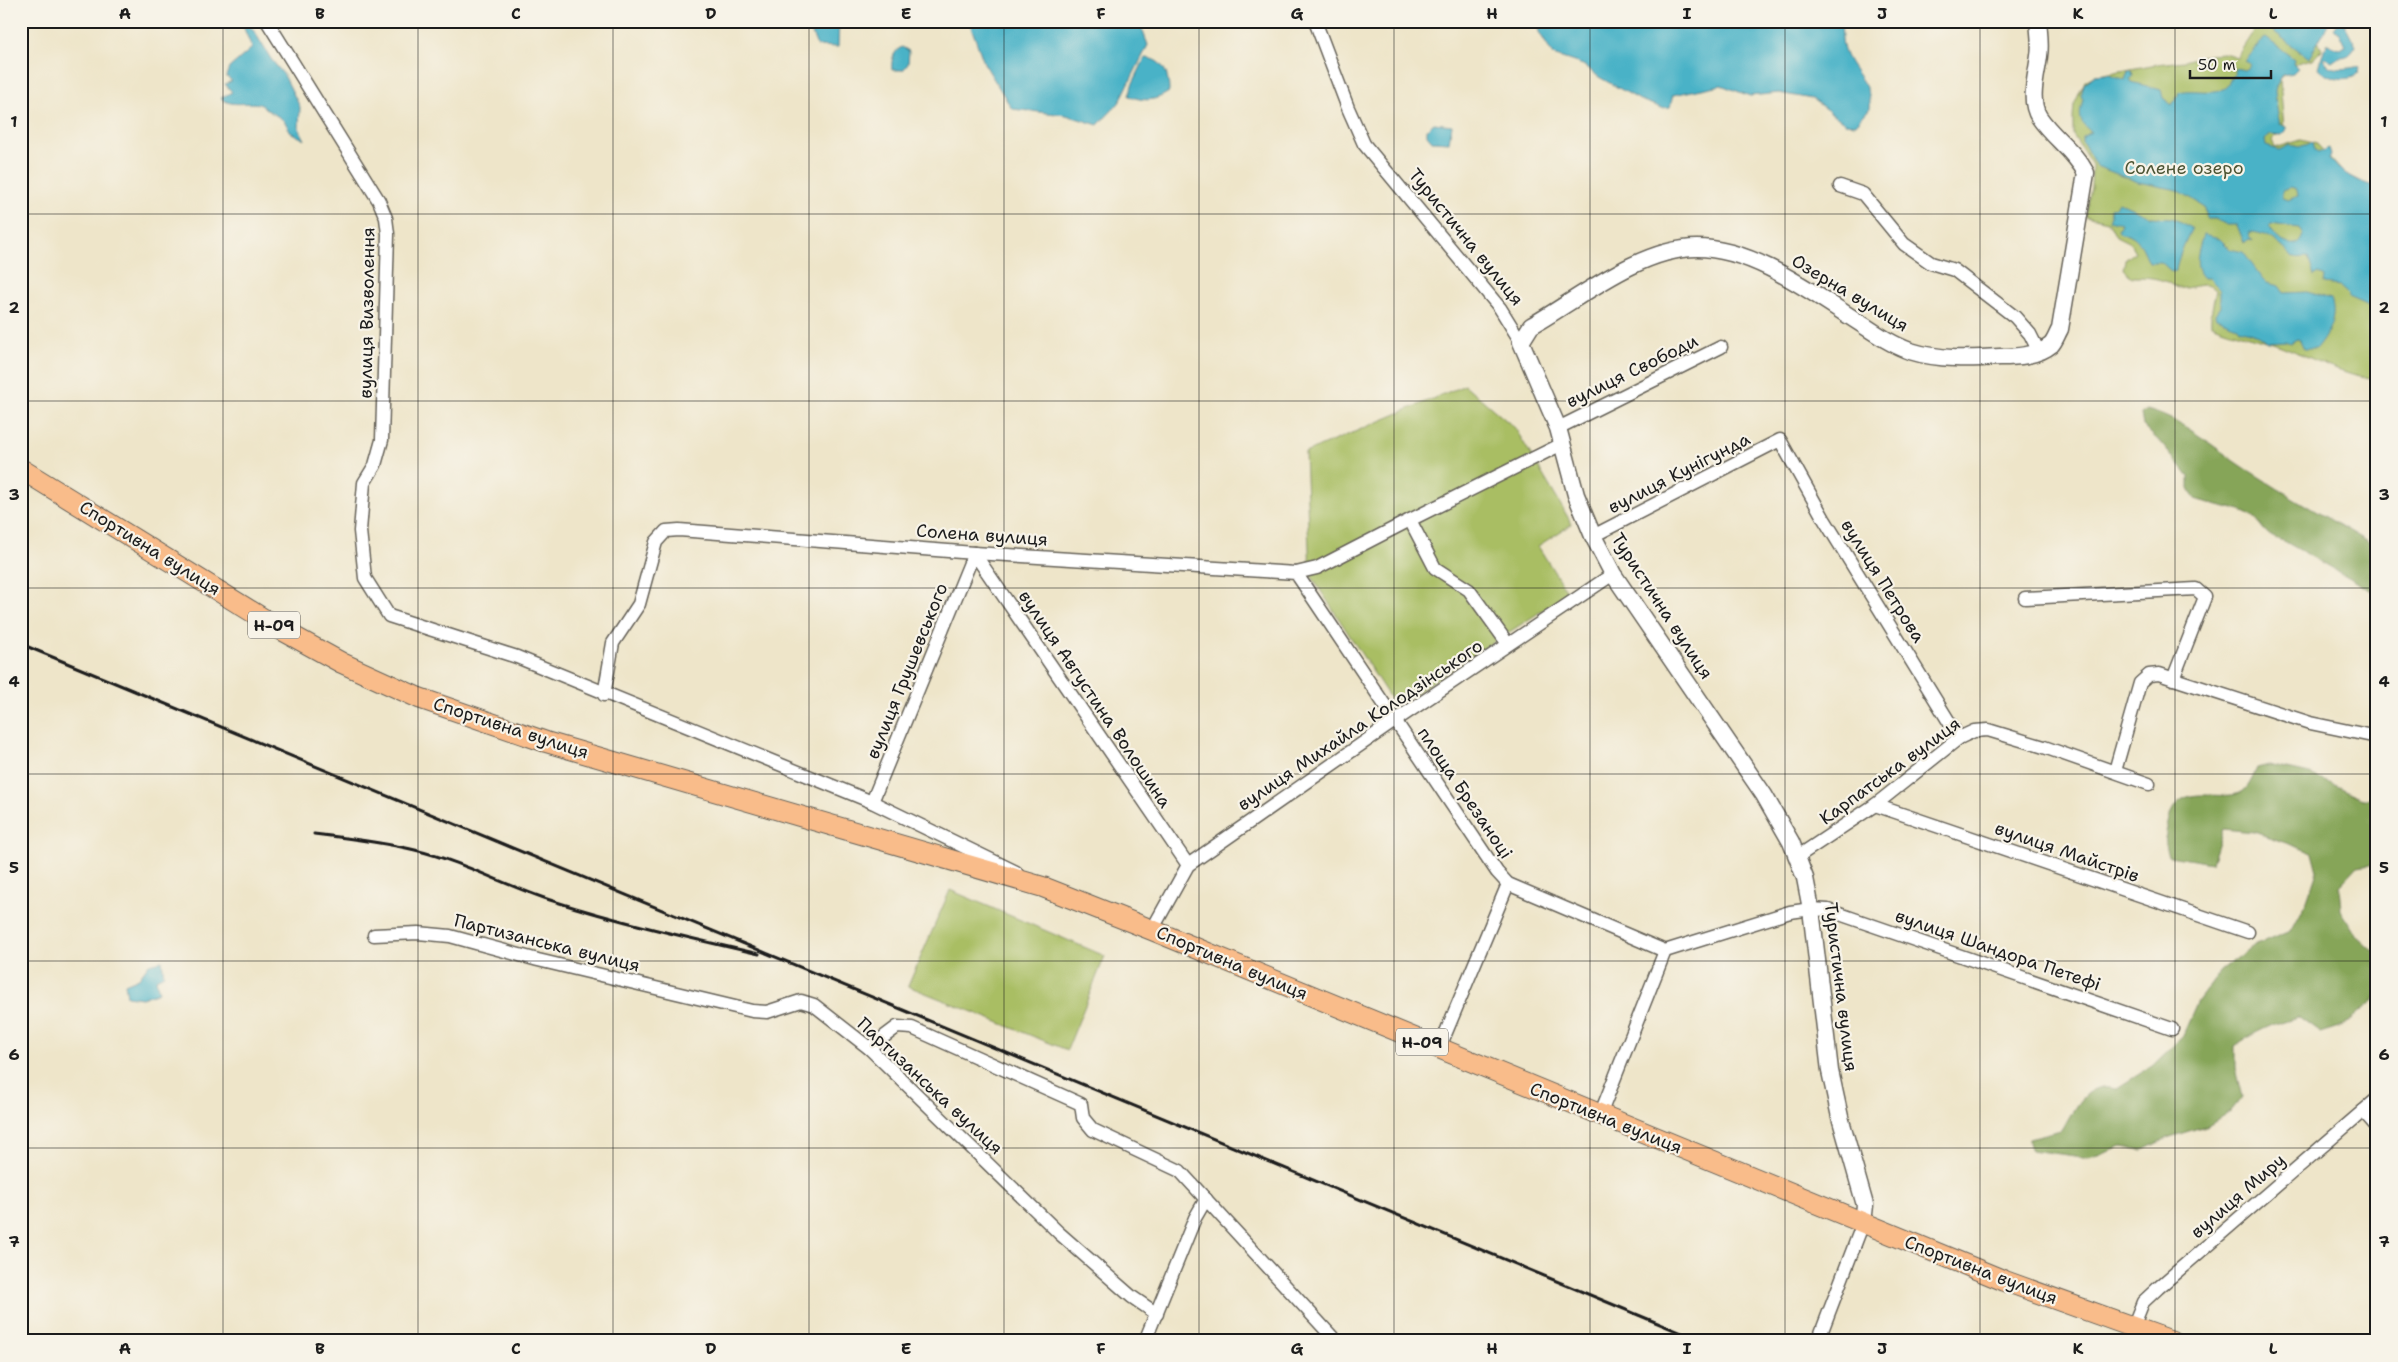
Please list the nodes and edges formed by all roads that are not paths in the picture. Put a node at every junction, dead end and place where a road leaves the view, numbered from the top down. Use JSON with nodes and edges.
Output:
{"nodes":[{"id":1,"x":266,"y":21,"type":"edge"},
{"id":2,"x":1315,"y":21,"type":"edge"},
{"id":3,"x":2038,"y":21,"type":"edge"},
{"id":4,"x":1840,"y":186,"type":"dead end"},
{"id":5,"x":1521,"y":342,"type":"junction"},
{"id":6,"x":1721,"y":346,"type":"dead end"},
{"id":7,"x":2039,"y":352,"type":"junction"},
{"id":8,"x":1558,"y":428,"type":"junction"},
{"id":9,"x":1780,"y":440,"type":"joint"},
{"id":10,"x":1562,"y":444,"type":"junction"},
{"id":11,"x":21,"y":469,"type":"edge"},
{"id":12,"x":1410,"y":520,"type":"junction"},
{"id":13,"x":1594,"y":536,"type":"junction"},
{"id":14,"x":974,"y":553,"type":"junction"},
{"id":15,"x":1296,"y":573,"type":"junction"},
{"id":16,"x":1613,"y":574,"type":"junction"},
{"id":17,"x":2025,"y":598,"type":"dead end"},
{"id":18,"x":380,"y":600,"type":"joint"},
{"id":19,"x":1508,"y":644,"type":"junction"},
{"id":20,"x":2173,"y":679,"type":"junction"},
{"id":21,"x":604,"y":695,"type":"junction"},
{"id":22,"x":1396,"y":720,"type":"junction"},
{"id":23,"x":2377,"y":737,"type":"edge"},
{"id":24,"x":1959,"y":738,"type":"junction"},
{"id":25,"x":2115,"y":771,"type":"junction"},
{"id":26,"x":2149,"y":784,"type":"dead end"},
{"id":27,"x":872,"y":802,"type":"junction"},
{"id":28,"x":1875,"y":805,"type":"junction"},
{"id":29,"x":1797,"y":857,"type":"junction"},
{"id":30,"x":1188,"y":865,"type":"junction"},
{"id":31,"x":1508,"y":884,"type":"junction"},
{"id":32,"x":1043,"y":888,"type":"junction"},
{"id":33,"x":1811,"y":909,"type":"junction"},
{"id":34,"x":1152,"y":930,"type":"junction"},
{"id":35,"x":2248,"y":932,"type":"dead end"},
{"id":36,"x":374,"y":935,"type":"dead end"},
{"id":37,"x":1665,"y":951,"type":"junction"},
{"id":38,"x":2172,"y":1029,"type":"dead end"},
{"id":39,"x":869,"y":1048,"type":"junction"},
{"id":40,"x":1439,"y":1049,"type":"junction"},
{"id":41,"x":2377,"y":1099,"type":"edge"},
{"id":42,"x":2363,"y":1111,"type":"junction"},
{"id":43,"x":1600,"y":1115,"type":"junction"},
{"id":44,"x":2377,"y":1127,"type":"edge"},
{"id":45,"x":1206,"y":1199,"type":"junction"},
{"id":46,"x":1863,"y":1224,"type":"junction"},
{"id":47,"x":1157,"y":1314,"type":"junction"},
{"id":48,"x":2133,"y":1327,"type":"junction"},
{"id":49,"x":1145,"y":1341,"type":"edge"},
{"id":50,"x":1336,"y":1341,"type":"edge"},
{"id":51,"x":1818,"y":1341,"type":"edge"},
{"id":52,"x":2172,"y":1341,"type":"edge"}],
"edges":[{"from":1,"to":18,"type":"street","name":"вулиця Визволення"},
{"from":2,"to":5,"type":"street","name":"Туристична вулиця"},
{"from":3,"to":7,"type":"street"},
{"from":4,"to":7,"type":"street"},
{"from":5,"to":7,"type":"street","name":"Озерна вулиця"},
{"from":5,"to":8,"type":"street","name":"Туристична вулиця"},
{"from":6,"to":8,"type":"street","name":"вулиця Свободи"},
{"from":8,"to":10,"type":"street","name":"Туристична вулиця"},
{"from":9,"to":13,"type":"street","name":"вулиця Кунігунда"},
{"from":9,"to":24,"type":"street","name":"вулиця Петрова"},
{"from":10,"to":12,"type":"street","name":"Солена вулиця"},
{"from":10,"to":13,"type":"street","name":"Туристична вулиця"},
{"from":11,"to":32,"type":"main road","name":"Спортивна вулиця","number":"Н-09"},
{"from":12,"to":15,"type":"street","name":"Солена вулиця"},
{"from":12,"to":19,"type":"street"},
{"from":13,"to":16,"type":"street","name":"Туристична вулиця"},
{"from":14,"to":15,"type":"street","name":"Солена вулиця"},
{"from":14,"to":21,"type":"street","name":"Солена вулиця"},
{"from":14,"to":27,"type":"street","name":"вулиця Грушевського"},
{"from":14,"to":30,"type":"street","name":"вулиця Августина Волошина"},
{"from":15,"to":22,"type":"street"},
{"from":16,"to":19,"type":"street","name":"вулиця Михайла Колодзінського"},
{"from":16,"to":29,"type":"street","name":"Туристична вулиця"},
{"from":17,"to":20,"type":"street"},
{"from":18,"to":21,"type":"street","name":"Спортивна вулиця"},
{"from":19,"to":22,"type":"street","name":"вулиця Михайла Колодзінського"},
{"from":20,"to":23,"type":"street"},
{"from":20,"to":25,"type":"street"},
{"from":21,"to":27,"type":"street","name":"Спортивна вулиця"},
{"from":22,"to":30,"type":"street","name":"вулиця Михайла Колодзінського"},
{"from":22,"to":31,"type":"street","name":"площа Брезаноці"},
{"from":24,"to":25,"type":"street","name":"Карпатська вулиця"},
{"from":24,"to":28,"type":"street","name":"Карпатська вулиця"},
{"from":25,"to":26,"type":"street","name":"Карпатська вулиця"},
{"from":27,"to":32,"type":"street","name":"Спортивна вулиця"},
{"from":28,"to":29,"type":"street","name":"Карпатська вулиця"},
{"from":28,"to":35,"type":"street","name":"вулиця Майстрів"},
{"from":29,"to":33,"type":"street","name":"Туристична вулиця"},
{"from":30,"to":34,"type":"street","name":"вулиця Михайла Колодзінського"},
{"from":31,"to":37,"type":"street","name":"площа Брезаноці"},
{"from":31,"to":40,"type":"street","name":"площа Брезаноці"},
{"from":32,"to":34,"type":"main road","name":"Спортивна вулиця","number":"Н-09"},
{"from":33,"to":37,"type":"street"},
{"from":33,"to":38,"type":"street","name":"вулиця Шандора Петефі"},
{"from":33,"to":46,"type":"street","name":"Туристична вулиця"},
{"from":34,"to":40,"type":"main road","name":"Спортивна вулиця","number":"Н-09"},
{"from":36,"to":39,"type":"street","name":"Партизанська вулиця"},
{"from":37,"to":43,"type":"street"},
{"from":39,"to":45,"type":"street"},
{"from":39,"to":47,"type":"street","name":"Партизанська вулиця"},
{"from":40,"to":43,"type":"main road","name":"Спортивна вулиця","number":"Н-09"},
{"from":41,"to":42,"type":"street","name":"вулиця Миру"},
{"from":42,"to":44,"type":"street"},
{"from":42,"to":48,"type":"street","name":"вулиця Миру"},
{"from":43,"to":46,"type":"main road","name":"Спортивна вулиця","number":"Н-09"},
{"from":45,"to":47,"type":"street"},
{"from":45,"to":50,"type":"street"},
{"from":46,"to":48,"type":"main road","name":"Спортивна вулиця","number":"Н-09"},
{"from":46,"to":51,"type":"street"},
{"from":47,"to":49,"type":"street"},
{"from":48,"to":52,"type":"main road","name":"Спортивна вулиця","number":"Н-09"}]}
